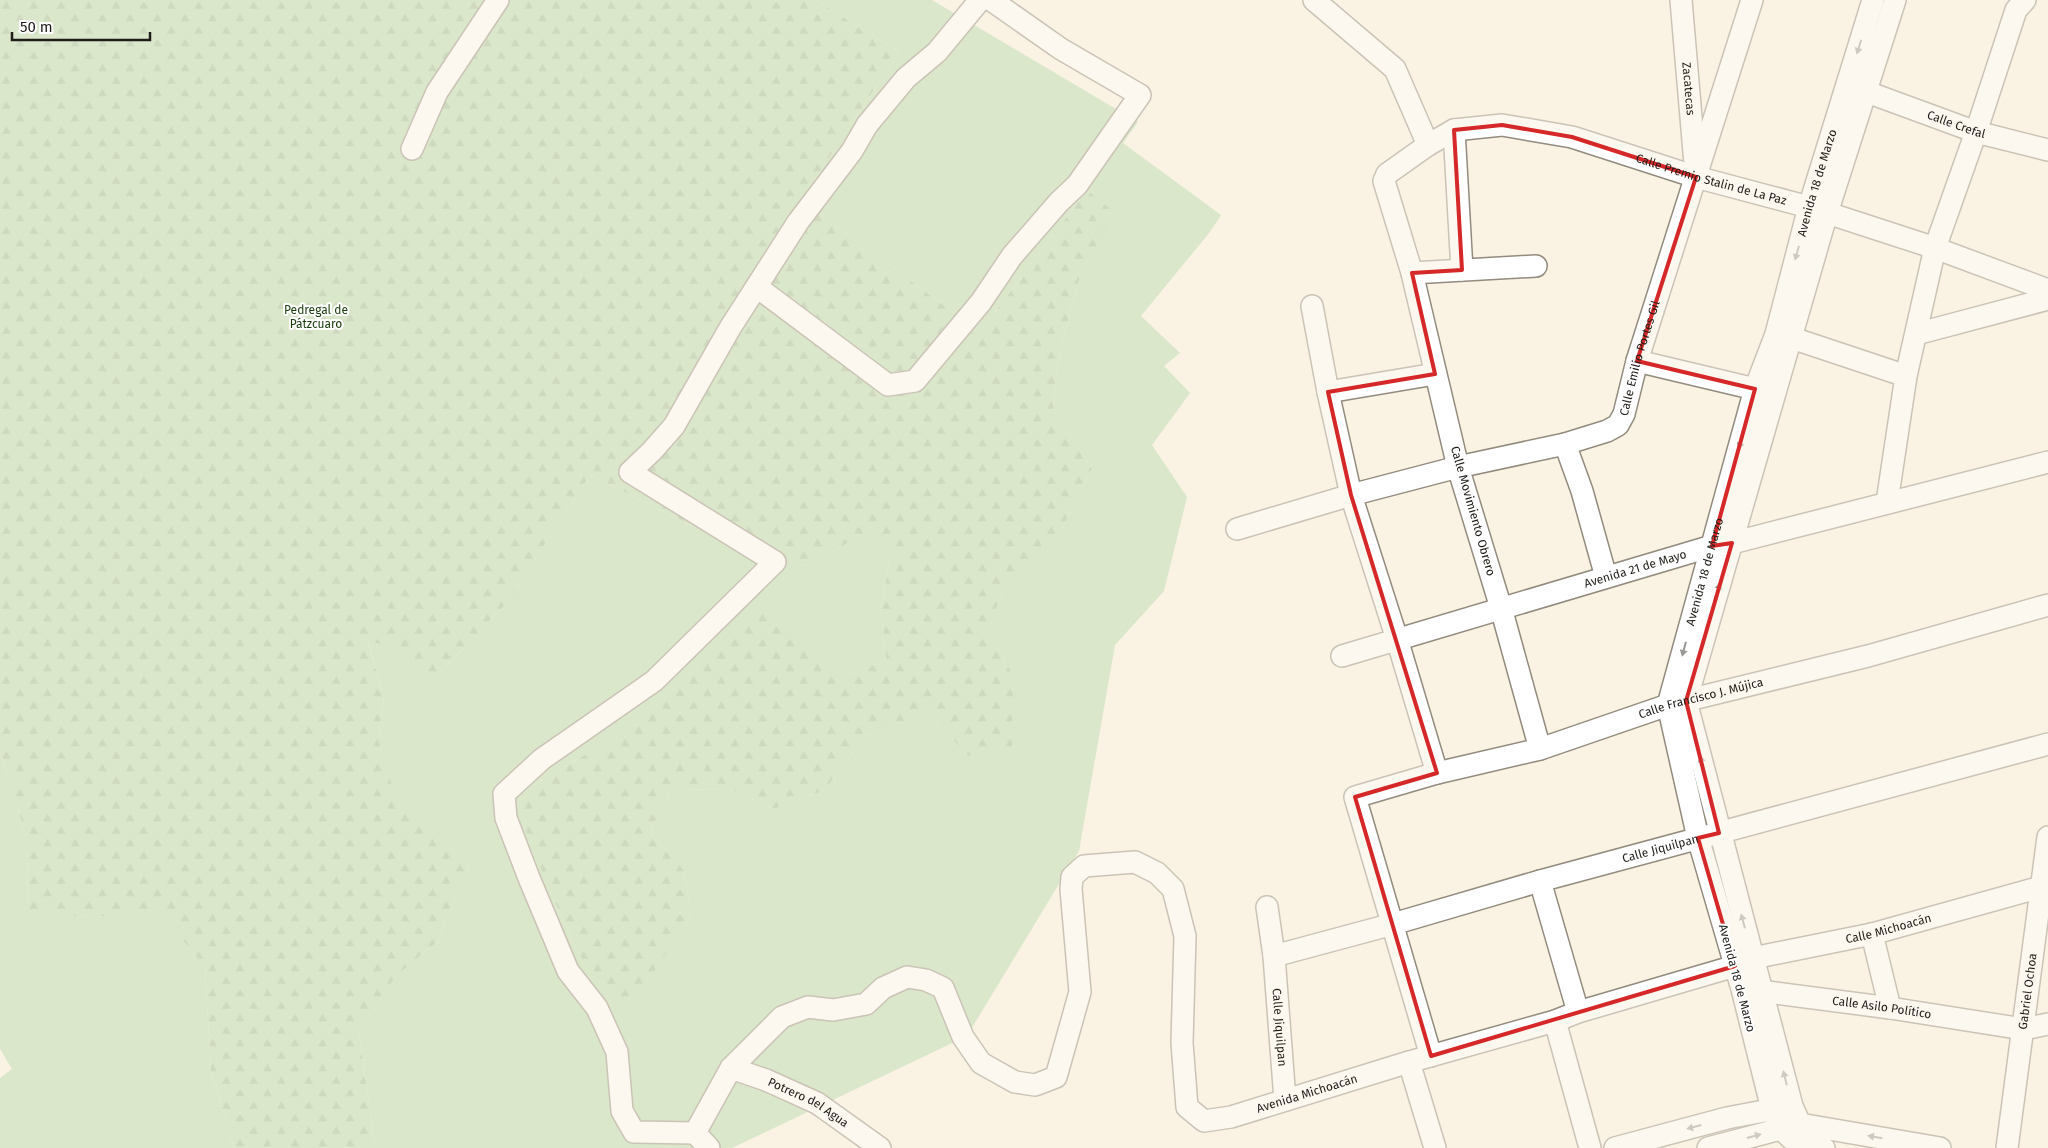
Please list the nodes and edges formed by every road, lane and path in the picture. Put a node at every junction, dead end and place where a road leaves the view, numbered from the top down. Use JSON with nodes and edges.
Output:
{"nodes":[{"id":1,"x":498,"y":0,"type":"edge"},
{"id":2,"x":980,"y":0,"type":"edge"},
{"id":3,"x":991,"y":0,"type":"edge"},
{"id":4,"x":1314,"y":0,"type":"edge"},
{"id":5,"x":1681,"y":0,"type":"edge"},
{"id":6,"x":1752,"y":0,"type":"edge"},
{"id":7,"x":1873,"y":0,"type":"edge"},
{"id":8,"x":1895,"y":0,"type":"edge"},
{"id":9,"x":2019,"y":3,"type":"edge"},
{"id":10,"x":1867,"y":92,"type":"junction"},
{"id":11,"x":1454,"y":130,"type":"junction"},
{"id":12,"x":1976,"y":132,"type":"junction"},
{"id":13,"x":1428,"y":145,"type":"junction"},
{"id":14,"x":412,"y":149,"type":"dead end"},
{"id":15,"x":2048,"y":150,"type":"edge"},
{"id":16,"x":1696,"y":177,"type":"junction"},
{"id":17,"x":1384,"y":181,"type":"joint"},
{"id":18,"x":1818,"y":210,"type":"junction"},
{"id":19,"x":1935,"y":248,"type":"junction"},
{"id":20,"x":1536,"y":266,"type":"dead end"},
{"id":21,"x":1462,"y":270,"type":"junction"},
{"id":22,"x":1412,"y":272,"type":"junction"},
{"id":23,"x":757,"y":287,"type":"junction"},
{"id":24,"x":2048,"y":290,"type":"edge"},
{"id":25,"x":2048,"y":299,"type":"edge"},
{"id":26,"x":1312,"y":306,"type":"dead end"},
{"id":27,"x":1916,"y":334,"type":"junction"},
{"id":28,"x":1792,"y":338,"type":"junction"},
{"id":29,"x":1637,"y":361,"type":"junction"},
{"id":30,"x":1436,"y":374,"type":"junction"},
{"id":31,"x":1906,"y":376,"type":"junction"},
{"id":32,"x":1755,"y":390,"type":"junction"},
{"id":33,"x":1328,"y":392,"type":"junction"},
{"id":34,"x":1758,"y":416,"type":"junction"},
{"id":35,"x":1565,"y":444,"type":"junction"},
{"id":36,"x":2048,"y":462,"type":"edge"},
{"id":37,"x":1458,"y":466,"type":"junction"},
{"id":38,"x":1351,"y":495,"type":"junction"},
{"id":39,"x":1887,"y":502,"type":"junction"},
{"id":40,"x":1237,"y":529,"type":"dead end"},
{"id":41,"x":1722,"y":544,"type":"junction"},
{"id":42,"x":1606,"y":577,"type":"junction"},
{"id":43,"x":2048,"y":605,"type":"edge"},
{"id":44,"x":1501,"y":608,"type":"junction"},
{"id":45,"x":1397,"y":639,"type":"junction"},
{"id":46,"x":1342,"y":656,"type":"dead end"},
{"id":47,"x":1677,"y":703,"type":"junction"},
{"id":48,"x":2048,"y":744,"type":"edge"},
{"id":49,"x":1540,"y":749,"type":"junction"},
{"id":50,"x":1437,"y":773,"type":"junction"},
{"id":51,"x":1720,"y":833,"type":"junction"},
{"id":52,"x":2048,"y":837,"type":"edge"},
{"id":53,"x":1698,"y":838,"type":"junction"},
{"id":54,"x":1540,"y":881,"type":"junction"},
{"id":55,"x":2045,"y":885,"type":"edge"},
{"id":56,"x":1267,"y":907,"type":"dead end"},
{"id":57,"x":1393,"y":924,"type":"junction"},
{"id":58,"x":1872,"y":934,"type":"junction"},
{"id":59,"x":1274,"y":956,"type":"junction"},
{"id":60,"x":1744,"y":962,"type":"junction"},
{"id":61,"x":1742,"y":989,"type":"junction"},
{"id":62,"x":1763,"y":992,"type":"junction"},
{"id":63,"x":1890,"y":1008,"type":"junction"},
{"id":64,"x":1578,"y":1012,"type":"junction"},
{"id":65,"x":1555,"y":1021,"type":"junction"},
{"id":66,"x":2048,"y":1024,"type":"edge"},
{"id":67,"x":2023,"y":1030,"type":"junction"},
{"id":68,"x":1432,"y":1056,"type":"junction"},
{"id":69,"x":1409,"y":1062,"type":"junction"},
{"id":70,"x":731,"y":1068,"type":"junction"},
{"id":71,"x":1285,"y":1100,"type":"junction"},
{"id":72,"x":1772,"y":1109,"type":"junction"},
{"id":73,"x":1727,"y":1118,"type":"junction"},
{"id":74,"x":1792,"y":1125,"type":"junction"},
{"id":75,"x":1850,"y":1140,"type":"edge"},
{"id":76,"x":702,"y":1141,"type":"edge"},
{"id":77,"x":1718,"y":1147,"type":"edge"},
{"id":78,"x":880,"y":1148,"type":"edge"},
{"id":79,"x":1434,"y":1148,"type":"edge"},
{"id":80,"x":1590,"y":1148,"type":"edge"},
{"id":81,"x":1615,"y":1148,"type":"edge"},
{"id":82,"x":1824,"y":1148,"type":"edge"},
{"id":83,"x":1940,"y":1148,"type":"edge"},
{"id":84,"x":2007,"y":1148,"type":"edge"}],
"edges":[{"from":1,"to":14,"type":"street"},
{"from":2,"to":23,"type":"street"},
{"from":3,"to":23,"type":"street"},
{"from":4,"to":13,"type":"street"},
{"from":5,"to":16,"type":"street","name":"Zacatecas"},
{"from":6,"to":16,"type":"street","name":"Calle Emilio Portes Gil"},
{"from":7,"to":18,"type":"street","name":"Avenida 18 de Marzo","one_way":true},
{"from":8,"to":10,"type":"street","name":"Avenida 18 de Marzo"},
{"from":9,"to":12,"type":"street"},
{"from":10,"to":12,"type":"street","name":"Calle Crefal"},
{"from":10,"to":18,"type":"street","name":"Avenida 18 de Marzo"},
{"from":11,"to":13,"type":"street","name":"Calle Premio Stalin de La Paz"},
{"from":11,"to":16,"type":"street","name":"Calle Premio Stalin de La Paz"},
{"from":11,"to":21,"type":"street"},
{"from":12,"to":15,"type":"street","name":"Calle Crefal"},
{"from":12,"to":19,"type":"street"},
{"from":13,"to":17,"type":"street","name":"Calle Premio Stalin de La Paz"},
{"from":16,"to":18,"type":"street","name":"Calle Premio Stalin de La Paz"},
{"from":16,"to":29,"type":"street","name":"Calle Emilio Portes Gil"},
{"from":17,"to":22,"type":"street","name":"Calle Movimiento Obrero"},
{"from":18,"to":19,"type":"street","name":"Calle Premio Stalin de La Paz"},
{"from":18,"to":28,"type":"street","name":"Avenida 18 de Marzo"},
{"from":18,"to":32,"type":"street","name":"Avenida 18 de Marzo","one_way":true},
{"from":19,"to":24,"type":"street","name":"Calle Premio Stalin de La Paz"},
{"from":19,"to":27,"type":"street"},
{"from":20,"to":21,"type":"street"},
{"from":21,"to":22,"type":"street"},
{"from":22,"to":30,"type":"street","name":"Calle Movimiento Obrero"},
{"from":23,"to":76,"type":"street"},
{"from":25,"to":27,"type":"street"},
{"from":26,"to":33,"type":"street"},
{"from":27,"to":31,"type":"street"},
{"from":28,"to":31,"type":"street"},
{"from":28,"to":34,"type":"street","name":"Avenida 18 de Marzo"},
{"from":29,"to":32,"type":"street"},
{"from":29,"to":35,"type":"street","name":"Calle Emilio Portes Gil"},
{"from":30,"to":33,"type":"street"},
{"from":30,"to":37,"type":"street","name":"Calle Movimiento Obrero"},
{"from":31,"to":39,"type":"street"},
{"from":32,"to":34,"type":"street","name":"Avenida 18 de Marzo"},
{"from":33,"to":38,"type":"street"},
{"from":34,"to":41,"type":"street","name":"Avenida 18 de Marzo"},
{"from":35,"to":37,"type":"street","name":"Calle Emilio Portes Gil"},
{"from":35,"to":42,"type":"street"},
{"from":36,"to":39,"type":"street","name":"Avenida 21 de Mayo"},
{"from":37,"to":38,"type":"street","name":"Calle Emilio Portes Gil"},
{"from":37,"to":44,"type":"street","name":"Calle Movimiento Obrero"},
{"from":38,"to":40,"type":"street","name":"Calle Emilio Portes Gil"},
{"from":38,"to":45,"type":"street"},
{"from":39,"to":41,"type":"street","name":"Avenida 21 de Mayo"},
{"from":41,"to":42,"type":"street","name":"Avenida 21 de Mayo"},
{"from":41,"to":47,"type":"street","name":"Avenida 18 de Marzo"},
{"from":42,"to":44,"type":"street","name":"Avenida 21 de Mayo"},
{"from":43,"to":47,"type":"street","name":"Calle Francisco J. Mújica"},
{"from":44,"to":45,"type":"street","name":"Avenida 21 de Mayo"},
{"from":44,"to":49,"type":"street","name":"Calle Movimiento Obrero"},
{"from":45,"to":46,"type":"street","name":"Avenida 21 de Mayo"},
{"from":45,"to":50,"type":"street"},
{"from":47,"to":49,"type":"street","name":"Calle Francisco J. Mújica"},
{"from":51,"to":47,"type":"street","name":"Avenida 18 de Marzo","one_way":true},
{"from":47,"to":53,"type":"street","name":"Avenida 18 de Marzo"},
{"from":48,"to":51,"type":"street","name":"Calle Jiquilpan"},
{"from":49,"to":50,"type":"street","name":"Calle Francisco J. Mújica"},
{"from":50,"to":57,"type":"street","name":"Calle Francisco J. Mújica"},
{"from":51,"to":53,"type":"street","name":"Calle Jiquilpan"},
{"from":60,"to":51,"type":"street","name":"Avenida 18 de Marzo","one_way":true},
{"from":52,"to":55,"type":"street","name":"Gabriel Ochoa"},
{"from":53,"to":54,"type":"street","name":"Calle Jiquilpan"},
{"from":53,"to":60,"type":"street","name":"Avenida 18 de Marzo"},
{"from":54,"to":57,"type":"street","name":"Calle Jiquilpan"},
{"from":54,"to":64,"type":"street"},
{"from":55,"to":58,"type":"street","name":"Calle Michoacán"},
{"from":55,"to":67,"type":"street","name":"Gabriel Ochoa"},
{"from":56,"to":59,"type":"street","name":"Calle Jiquilpan"},
{"from":57,"to":59,"type":"street","name":"Calle Jiquilpan"},
{"from":57,"to":68,"type":"street"},
{"from":58,"to":60,"type":"street","name":"Calle Michoacán"},
{"from":58,"to":63,"type":"street"},
{"from":59,"to":71,"type":"street","name":"Calle Jiquilpan"},
{"from":60,"to":61,"type":"street","name":"Avenida 18 de Marzo"},
{"from":60,"to":62,"type":"street","name":"Avenida 18 de Marzo"},
{"from":60,"to":64,"type":"street","name":"Avenida Michoacán"},
{"from":61,"to":62,"type":"street","name":"Calle Asilo Político"},
{"from":61,"to":72,"type":"street","name":"Avenida 18 de Marzo"},
{"from":62,"to":63,"type":"street","name":"Calle Asilo Político"},
{"from":74,"to":62,"type":"street","name":"Avenida 18 de Marzo","one_way":true},
{"from":63,"to":67,"type":"street","name":"Calle Asilo Político"},
{"from":64,"to":65,"type":"street","name":"Avenida Michoacán"},
{"from":65,"to":68,"type":"street","name":"Avenida Michoacán"},
{"from":65,"to":80,"type":"street"},
{"from":66,"to":67,"type":"street"},
{"from":67,"to":84,"type":"street","name":"Gabriel Ochoa"},
{"from":68,"to":69,"type":"street","name":"Avenida Michoacán"},
{"from":69,"to":71,"type":"street","name":"Avenida Michoacán"},
{"from":69,"to":79,"type":"street"},
{"from":70,"to":71,"type":"street","name":"Avenida Michoacán"},
{"from":70,"to":76,"type":"street"},
{"from":70,"to":78,"type":"street","name":"Potrero del Agua"},
{"from":72,"to":73,"type":"street"},
{"from":72,"to":74,"type":"street"},
{"from":73,"to":77,"type":"street"},
{"from":73,"to":81,"type":"street","one_way":true},
{"from":74,"to":75,"type":"street"},
{"from":77,"to":74,"type":"street","one_way":true},
{"from":74,"to":82,"type":"street"},
{"from":83,"to":75,"type":"street","one_way":true}]}
